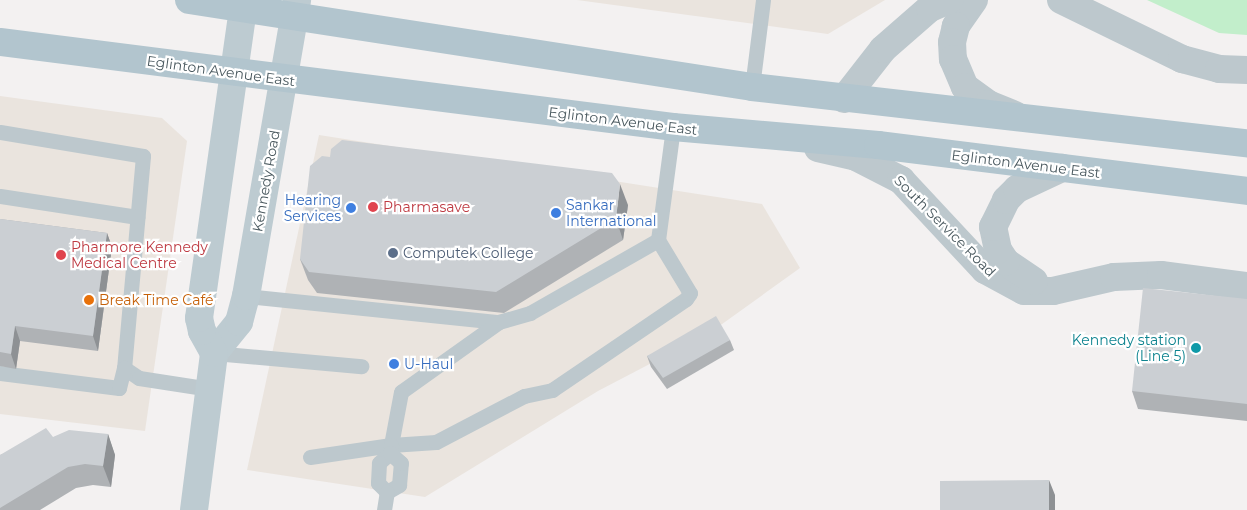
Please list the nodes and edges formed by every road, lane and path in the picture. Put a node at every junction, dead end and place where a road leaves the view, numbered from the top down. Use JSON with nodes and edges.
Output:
{"nodes":[{"id":1,"x":189,"y":0,"type":"edge"},
{"id":2,"x":763,"y":0,"type":"edge"},
{"id":3,"x":949,"y":0,"type":"edge"},
{"id":4,"x":974,"y":0,"type":"edge"},
{"id":5,"x":1061,"y":0,"type":"edge"},
{"id":6,"x":244,"y":5,"type":"edge"},
{"id":7,"x":296,"y":9,"type":"edge"},
{"id":8,"x":0,"y":42,"type":"edge"},
{"id":9,"x":1247,"y":70,"type":"edge"},
{"id":10,"x":233,"y":72,"type":"junction"},
{"id":11,"x":284,"y":79,"type":"junction"},
{"id":12,"x":752,"y":87,"type":"junction"},
{"id":13,"x":844,"y":99,"type":"junction"},
{"id":14,"x":1019,"y":117,"type":"junction"},
{"id":15,"x":673,"y":127,"type":"junction"},
{"id":16,"x":0,"y":132,"type":"edge"},
{"id":17,"x":779,"y":138,"type":"junction"},
{"id":18,"x":1247,"y":143,"type":"edge"},
{"id":19,"x":1062,"y":168,"type":"junction"},
{"id":20,"x":1247,"y":191,"type":"edge"},
{"id":21,"x":0,"y":196,"type":"edge"},
{"id":22,"x":137,"y":217,"type":"junction"},
{"id":23,"x":658,"y":240,"type":"junction"},
{"id":24,"x":1247,"y":286,"type":"edge"},
{"id":25,"x":1053,"y":291,"type":"junction"},
{"id":26,"x":246,"y":296,"type":"junction"},
{"id":27,"x":499,"y":322,"type":"junction"},
{"id":28,"x":214,"y":354,"type":"junction"},
{"id":29,"x":361,"y":366,"type":"dead end"},
{"id":30,"x":124,"y":368,"type":"junction"},
{"id":31,"x":0,"y":373,"type":"edge"},
{"id":32,"x":210,"y":390,"type":"junction"},
{"id":33,"x":391,"y":449,"type":"junction"},
{"id":34,"x":310,"y":457,"type":"dead end"},
{"id":35,"x":194,"y":510,"type":"edge"},
{"id":36,"x":384,"y":510,"type":"edge"}],
"edges":[{"from":1,"to":6,"type":"main road"},
{"from":2,"to":12,"type":"lane"},
{"from":3,"to":13,"type":"street"},
{"from":4,"to":14,"type":"street"},
{"from":5,"to":9,"type":"street"},
{"from":6,"to":7,"type":"main road"},
{"from":6,"to":10,"type":"main road"},
{"from":7,"to":11,"type":"main road","name":"Kennedy Road"},
{"from":7,"to":12,"type":"main road"},
{"from":8,"to":10,"type":"main road","name":"Eglinton Avenue East"},
{"from":10,"to":11,"type":"main road","name":"Eglinton Avenue East"},
{"from":10,"to":28,"type":"main road"},
{"from":11,"to":15,"type":"main road","name":"Eglinton Avenue East"},
{"from":11,"to":26,"type":"main road","name":"Kennedy Road"},
{"from":12,"to":13,"type":"main road"},
{"from":13,"to":14,"type":"main road"},
{"from":14,"to":18,"type":"main road"},
{"from":15,"to":17,"type":"main road","name":"Eglinton Avenue East"},
{"from":15,"to":23,"type":"lane"},
{"from":16,"to":22,"type":"lane"},
{"from":17,"to":19,"type":"main road","name":"Eglinton Avenue East"},
{"from":17,"to":25,"type":"street","name":"South Service Road"},
{"from":19,"to":20,"type":"main road","name":"Eglinton Avenue East"},
{"from":19,"to":25,"type":"street","name":"South Service Road"},
{"from":21,"to":22,"type":"lane"},
{"from":22,"to":30,"type":"lane"},
{"from":23,"to":27,"type":"lane"},
{"from":23,"to":33,"type":"lane"},
{"from":24,"to":25,"type":"street","name":"South Service Road"},
{"from":26,"to":27,"type":"lane"},
{"from":26,"to":28,"type":"main road","name":"Kennedy Road"},
{"from":27,"to":33,"type":"lane"},
{"from":28,"to":29,"type":"lane"},
{"from":28,"to":32,"type":"main road"},
{"from":30,"to":31,"type":"lane"},
{"from":30,"to":32,"type":"lane"},
{"from":32,"to":35,"type":"main road"},
{"from":33,"to":34,"type":"lane"},
{"from":33,"to":36,"type":"lane"}]}
